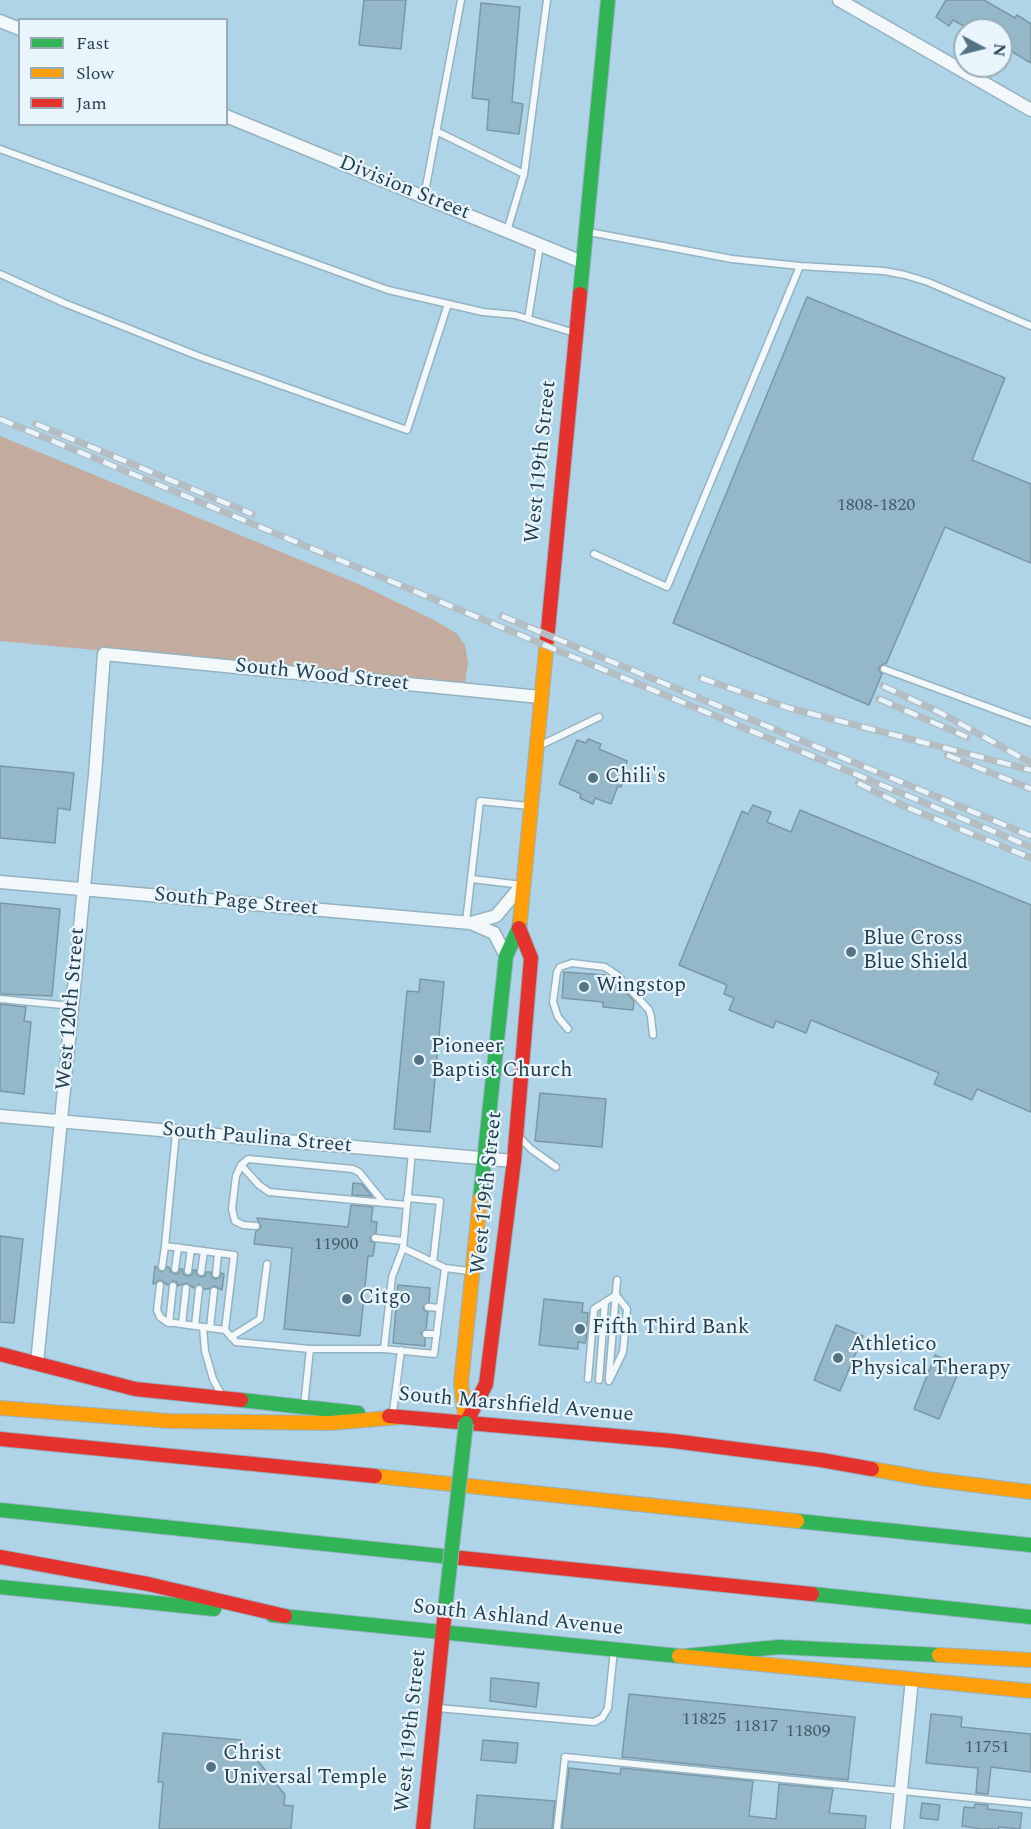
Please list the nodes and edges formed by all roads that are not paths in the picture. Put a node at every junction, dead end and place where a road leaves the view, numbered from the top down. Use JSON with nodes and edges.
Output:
{"nodes":[{"id":1,"x":461,"y":0,"type":"edge"},
{"id":2,"x":547,"y":0,"type":"edge"},
{"id":3,"x":608,"y":0,"type":"edge"},
{"id":4,"x":839,"y":0,"type":"edge"},
{"id":5,"x":0,"y":21,"type":"edge"},
{"id":6,"x":18,"y":28,"type":"edge"},
{"id":7,"x":1031,"y":110,"type":"edge"},
{"id":8,"x":228,"y":117,"type":"edge"},
{"id":9,"x":436,"y":130,"type":"junction"},
{"id":10,"x":0,"y":149,"type":"edge"},
{"id":11,"x":524,"y":174,"type":"junction"},
{"id":12,"x":424,"y":197,"type":"junction"},
{"id":13,"x":507,"y":231,"type":"junction"},
{"id":14,"x":585,"y":232,"type":"junction"},
{"id":15,"x":540,"y":245,"type":"junction"},
{"id":16,"x":582,"y":262,"type":"junction"},
{"id":17,"x":800,"y":266,"type":"junction"},
{"id":18,"x":0,"y":274,"type":"edge"},
{"id":19,"x":448,"y":304,"type":"junction"},
{"id":20,"x":528,"y":319,"type":"junction"},
{"id":21,"x":1031,"y":326,"type":"edge"},
{"id":22,"x":575,"y":333,"type":"junction"},
{"id":23,"x":594,"y":554,"type":"dead end"},
{"id":24,"x":104,"y":654,"type":"joint"},
{"id":25,"x":884,"y":669,"type":"dead end"},
{"id":26,"x":540,"y":697,"type":"junction"},
{"id":27,"x":599,"y":717,"type":"dead end"},
{"id":28,"x":1031,"y":723,"type":"edge"},
{"id":29,"x":535,"y":748,"type":"junction"},
{"id":30,"x":529,"y":806,"type":"junction"},
{"id":31,"x":471,"y":879,"type":"junction"},
{"id":32,"x":0,"y":882,"type":"edge"},
{"id":33,"x":522,"y":885,"type":"junction"},
{"id":34,"x":83,"y":890,"type":"junction"},
{"id":35,"x":469,"y":923,"type":"junction"},
{"id":36,"x":519,"y":928,"type":"junction"},
{"id":37,"x":506,"y":956,"type":"junction"},
{"id":38,"x":0,"y":999,"type":"edge"},
{"id":39,"x":72,"y":1006,"type":"junction"},
{"id":40,"x":568,"y":1029,"type":"dead end"},
{"id":41,"x":653,"y":1035,"type":"dead end"},
{"id":42,"x":0,"y":1116,"type":"edge"},
{"id":43,"x":62,"y":1123,"type":"junction"},
{"id":44,"x":176,"y":1132,"type":"junction"},
{"id":45,"x":517,"y":1135,"type":"junction"},
{"id":46,"x":412,"y":1152,"type":"junction"},
{"id":47,"x":485,"y":1158,"type":"junction"},
{"id":48,"x":514,"y":1161,"type":"junction"},
{"id":49,"x":240,"y":1165,"type":"junction"},
{"id":50,"x":556,"y":1167,"type":"dead end"},
{"id":51,"x":407,"y":1201,"type":"junction"},
{"id":52,"x":384,"y":1203,"type":"junction"},
{"id":53,"x":256,"y":1227,"type":"dead end"},
{"id":54,"x":375,"y":1238,"type":"dead end"},
{"id":55,"x":403,"y":1245,"type":"junction"},
{"id":56,"x":165,"y":1246,"type":"junction"},
{"id":57,"x":178,"y":1247,"type":"junction"},
{"id":58,"x":191,"y":1249,"type":"junction"},
{"id":59,"x":204,"y":1251,"type":"junction"},
{"id":60,"x":218,"y":1252,"type":"junction"},
{"id":61,"x":433,"y":1262,"type":"junction"},
{"id":62,"x":267,"y":1264,"type":"dead end"},
{"id":63,"x":162,"y":1267,"type":"dead end"},
{"id":64,"x":445,"y":1268,"type":"junction"},
{"id":65,"x":176,"y":1269,"type":"dead end"},
{"id":66,"x":188,"y":1270,"type":"dead end"},
{"id":67,"x":473,"y":1271,"type":"junction"},
{"id":68,"x":201,"y":1272,"type":"dead end"},
{"id":69,"x":216,"y":1274,"type":"dead end"},
{"id":70,"x":617,"y":1280,"type":"dead end"},
{"id":71,"x":160,"y":1285,"type":"dead end"},
{"id":72,"x":173,"y":1286,"type":"dead end"},
{"id":73,"x":186,"y":1288,"type":"dead end"},
{"id":74,"x":199,"y":1289,"type":"dead end"},
{"id":75,"x":214,"y":1291,"type":"dead end"},
{"id":76,"x":616,"y":1295,"type":"junction"},
{"id":77,"x":605,"y":1302,"type":"junction"},
{"id":78,"x":428,"y":1307,"type":"dead end"},
{"id":79,"x":440,"y":1308,"type":"junction"},
{"id":80,"x":169,"y":1323,"type":"junction"},
{"id":81,"x":182,"y":1324,"type":"junction"},
{"id":82,"x":195,"y":1326,"type":"junction"},
{"id":83,"x":206,"y":1328,"type":"junction"},
{"id":84,"x":225,"y":1330,"type":"junction"},
{"id":85,"x":426,"y":1334,"type":"dead end"},
{"id":86,"x":437,"y":1334,"type":"junction"},
{"id":87,"x":231,"y":1337,"type":"junction"},
{"id":88,"x":310,"y":1349,"type":"junction"},
{"id":89,"x":384,"y":1349,"type":"junction"},
{"id":90,"x":401,"y":1350,"type":"junction"},
{"id":91,"x":0,"y":1354,"type":"edge"},
{"id":92,"x":37,"y":1362,"type":"junction"},
{"id":93,"x":588,"y":1379,"type":"dead end"},
{"id":94,"x":599,"y":1380,"type":"dead end"},
{"id":95,"x":224,"y":1400,"type":"junction"},
{"id":96,"x":304,"y":1407,"type":"junction"},
{"id":97,"x":0,"y":1408,"type":"edge"},
{"id":98,"x":397,"y":1416,"type":"junction"},
{"id":99,"x":466,"y":1423,"type":"junction"},
{"id":100,"x":0,"y":1439,"type":"edge"},
{"id":101,"x":1031,"y":1492,"type":"edge"},
{"id":102,"x":0,"y":1510,"type":"edge"},
{"id":103,"x":1031,"y":1545,"type":"edge"},
{"id":104,"x":0,"y":1557,"type":"edge"},
{"id":105,"x":0,"y":1587,"type":"edge"},
{"id":106,"x":285,"y":1616,"type":"junction"},
{"id":107,"x":1031,"y":1617,"type":"edge"},
{"id":108,"x":443,"y":1632,"type":"junction"},
{"id":109,"x":614,"y":1649,"type":"junction"},
{"id":110,"x":685,"y":1656,"type":"junction"},
{"id":111,"x":1031,"y":1660,"type":"edge"},
{"id":112,"x":912,"y":1679,"type":"junction"},
{"id":113,"x":1031,"y":1691,"type":"edge"},
{"id":114,"x":435,"y":1708,"type":"junction"},
{"id":115,"x":901,"y":1791,"type":"junction"},
{"id":116,"x":1031,"y":1804,"type":"edge"},
{"id":117,"x":423,"y":1829,"type":"edge"},
{"id":118,"x":557,"y":1829,"type":"edge"},
{"id":119,"x":897,"y":1829,"type":"edge"}],
"edges":[{"from":1,"to":9,"type":"lane"},
{"from":2,"to":11,"type":"lane"},
{"from":3,"to":14,"type":"main road","name":"West 119th Street"},
{"from":4,"to":7,"type":"street"},
{"from":5,"to":6,"type":"street"},
{"from":8,"to":12,"type":"street","name":"Division Street"},
{"from":9,"to":11,"type":"lane"},
{"from":9,"to":12,"type":"lane"},
{"from":10,"to":19,"type":"lane"},
{"from":11,"to":13,"type":"lane"},
{"from":12,"to":13,"type":"street","name":"Division Street"},
{"from":13,"to":15,"type":"street","name":"Division Street"},
{"from":14,"to":16,"type":"main road","name":"West 119th Street"},
{"from":14,"to":17,"type":"lane"},
{"from":15,"to":16,"type":"street","name":"Division Street"},
{"from":15,"to":20,"type":"lane"},
{"from":16,"to":22,"type":"main road","name":"West 119th Street"},
{"from":17,"to":21,"type":"lane"},
{"from":17,"to":23,"type":"lane"},
{"from":18,"to":19,"type":"lane"},
{"from":19,"to":20,"type":"lane"},
{"from":20,"to":22,"type":"lane"},
{"from":22,"to":26,"type":"main road","name":"West 119th Street"},
{"from":24,"to":26,"type":"street","name":"South Wood Street"},
{"from":24,"to":34,"type":"street","name":"West 120th Street"},
{"from":25,"to":28,"type":"lane"},
{"from":26,"to":29,"type":"main road","name":"West 119th Street"},
{"from":27,"to":29,"type":"lane"},
{"from":29,"to":30,"type":"main road","name":"West 119th Street"},
{"from":30,"to":31,"type":"lane"},
{"from":30,"to":33,"type":"main road","name":"West 119th Street"},
{"from":31,"to":33,"type":"lane"},
{"from":31,"to":35,"type":"lane"},
{"from":32,"to":34,"type":"street","name":"South Page Street"},
{"from":33,"to":35,"type":"street","name":"South Page Street"},
{"from":33,"to":36,"type":"main road","name":"West 119th Street"},
{"from":34,"to":35,"type":"street","name":"South Page Street"},
{"from":34,"to":39,"type":"street","name":"West 120th Street"},
{"from":35,"to":37,"type":"street","name":"South Page Street"},
{"from":36,"to":37,"type":"main road","name":"West 119th Street"},
{"from":36,"to":45,"type":"main road","name":"West 119th Street"},
{"from":37,"to":47,"type":"main road","name":"West 119th Street"},
{"from":38,"to":39,"type":"lane"},
{"from":39,"to":43,"type":"street","name":"West 120th Street"},
{"from":40,"to":41,"type":"lane"},
{"from":42,"to":43,"type":"street","name":"South Paulina Street"},
{"from":43,"to":44,"type":"street","name":"South Paulina Street"},
{"from":43,"to":92,"type":"street","name":"West 120th Street"},
{"from":44,"to":46,"type":"street","name":"South Paulina Street"},
{"from":44,"to":56,"type":"lane"},
{"from":45,"to":48,"type":"main road","name":"West 119th Street"},
{"from":45,"to":50,"type":"lane"},
{"from":46,"to":47,"type":"street","name":"South Paulina Street"},
{"from":46,"to":51,"type":"lane"},
{"from":47,"to":48,"type":"street","name":"South Paulina Street"},
{"from":47,"to":67,"type":"main road","name":"West 119th Street"},
{"from":48,"to":99,"type":"main road","name":"West 119th Street"},
{"from":49,"to":52,"type":"lane"},
{"from":49,"to":52,"type":"lane"},
{"from":49,"to":53,"type":"lane"},
{"from":51,"to":52,"type":"lane"},
{"from":51,"to":55,"type":"lane"},
{"from":51,"to":61,"type":"lane"},
{"from":54,"to":55,"type":"lane"},
{"from":55,"to":61,"type":"lane"},
{"from":55,"to":89,"type":"lane"},
{"from":56,"to":57,"type":"lane"},
{"from":56,"to":63,"type":"lane"},
{"from":57,"to":58,"type":"lane"},
{"from":57,"to":65,"type":"lane"},
{"from":58,"to":59,"type":"lane"},
{"from":58,"to":66,"type":"lane"},
{"from":59,"to":60,"type":"lane"},
{"from":59,"to":68,"type":"lane"},
{"from":60,"to":69,"type":"lane"},
{"from":60,"to":84,"type":"lane"},
{"from":61,"to":64,"type":"lane"},
{"from":62,"to":87,"type":"lane"},
{"from":64,"to":67,"type":"lane"},
{"from":64,"to":79,"type":"lane"},
{"from":67,"to":99,"type":"main road","name":"West 119th Street"},
{"from":70,"to":76,"type":"lane"},
{"from":71,"to":80,"type":"lane"},
{"from":72,"to":80,"type":"lane"},
{"from":73,"to":81,"type":"lane"},
{"from":74,"to":82,"type":"lane"},
{"from":75,"to":83,"type":"lane"},
{"from":76,"to":76,"type":"lane"},
{"from":76,"to":77,"type":"lane"},
{"from":77,"to":93,"type":"lane"},
{"from":77,"to":94,"type":"lane"},
{"from":78,"to":79,"type":"lane"},
{"from":79,"to":86,"type":"lane"},
{"from":80,"to":81,"type":"lane"},
{"from":81,"to":82,"type":"lane"},
{"from":82,"to":83,"type":"lane"},
{"from":83,"to":84,"type":"lane"},
{"from":83,"to":95,"type":"lane"},
{"from":84,"to":87,"type":"lane"},
{"from":85,"to":86,"type":"lane"},
{"from":86,"to":90,"type":"lane"},
{"from":87,"to":88,"type":"lane"},
{"from":88,"to":89,"type":"lane"},
{"from":88,"to":96,"type":"lane"},
{"from":89,"to":90,"type":"lane"},
{"from":90,"to":98,"type":"lane"},
{"from":91,"to":92,"type":"main road","name":"South Marshfield Avenue"},
{"from":92,"to":95,"type":"main road","name":"South Marshfield Avenue"},
{"from":95,"to":96,"type":"main road","name":"South Marshfield Avenue"},
{"from":96,"to":98,"type":"main road","name":"South Marshfield Avenue"},
{"from":97,"to":98,"type":"main road"},
{"from":98,"to":99,"type":"main road","name":"South Marshfield Avenue"},
{"from":99,"to":101,"type":"main road","name":"South Marshfield Avenue"},
{"from":99,"to":108,"type":"main road","name":"West 119th Street","bridge":true},
{"from":100,"to":103,"type":"main road"},
{"from":102,"to":107,"type":"main road"},
{"from":104,"to":106,"type":"main road"},
{"from":105,"to":106,"type":"main road","name":"South Ashland Avenue"},
{"from":106,"to":108,"type":"main road","name":"South Ashland Avenue"},
{"from":108,"to":109,"type":"main road","name":"South Ashland Avenue"},
{"from":108,"to":114,"type":"main road","name":"West 119th Street"},
{"from":109,"to":110,"type":"main road","name":"South Ashland Avenue"},
{"from":109,"to":114,"type":"lane"},
{"from":110,"to":111,"type":"main road"},
{"from":110,"to":112,"type":"main road","name":"South Ashland Avenue"},
{"from":112,"to":113,"type":"main road","name":"South Ashland Avenue"},
{"from":112,"to":115,"type":"street"},
{"from":114,"to":117,"type":"main road","name":"West 119th Street"},
{"from":115,"to":116,"type":"lane"},
{"from":115,"to":118,"type":"lane"},
{"from":115,"to":119,"type":"street"}]}
